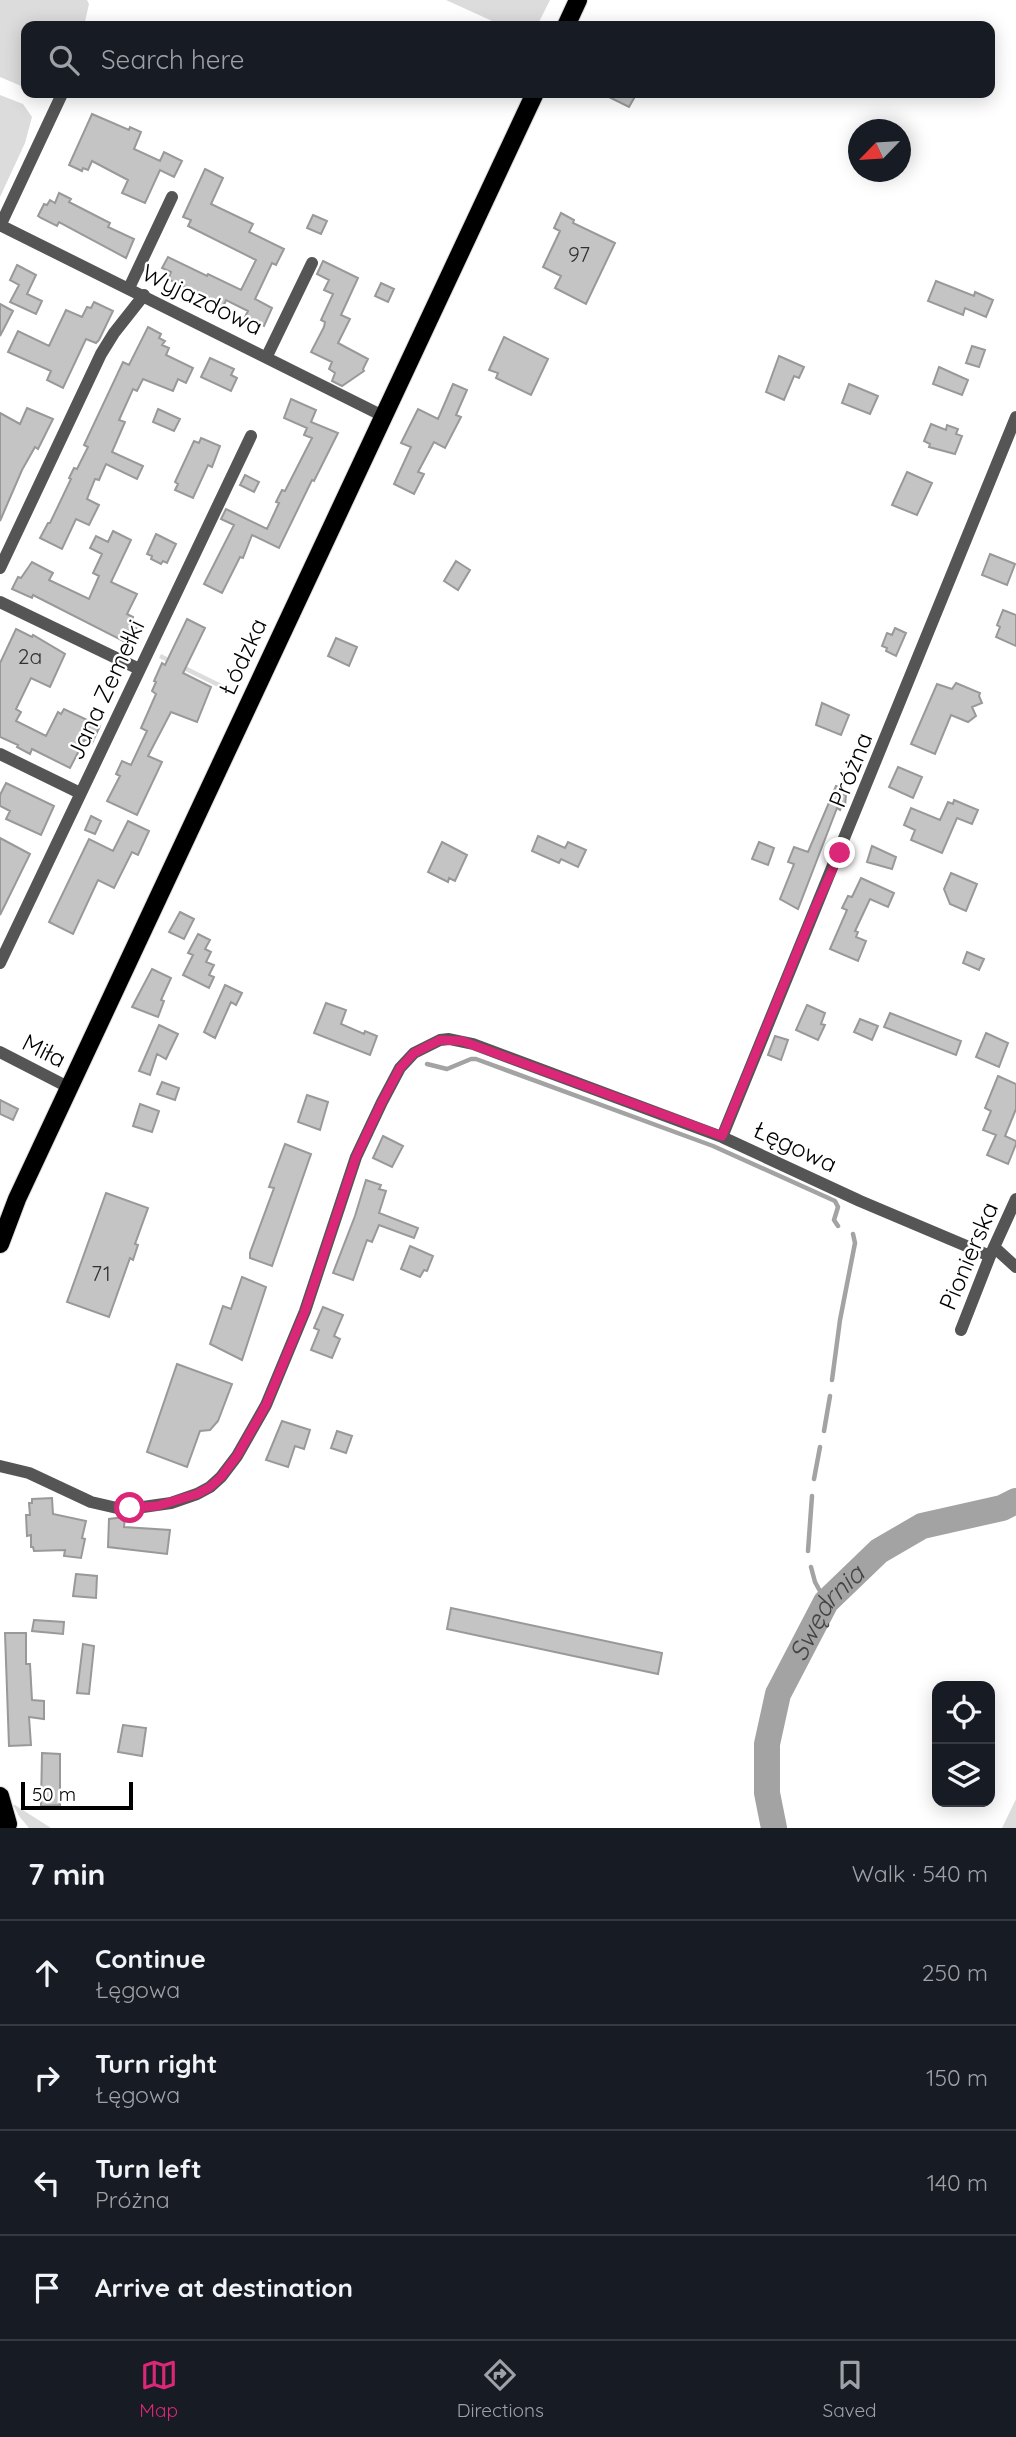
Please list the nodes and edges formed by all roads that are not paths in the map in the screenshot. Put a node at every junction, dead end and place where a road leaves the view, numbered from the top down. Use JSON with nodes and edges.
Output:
{"nodes":[{"id":1,"x":578,"y":0,"type":"edge"},
{"id":2,"x":568,"y":21,"type":"edge"},
{"id":3,"x":60,"y":98,"type":"edge"},
{"id":4,"x":533,"y":98,"type":"edge"},
{"id":5,"x":172,"y":197,"type":"dead end"},
{"id":6,"x":0,"y":225,"type":"edge"},
{"id":7,"x":312,"y":263,"type":"dead end"},
{"id":8,"x":129,"y":288,"type":"junction"},
{"id":9,"x":144,"y":295,"type":"junction"},
{"id":10,"x":267,"y":356,"type":"junction"},
{"id":11,"x":383,"y":416,"type":"junction"},
{"id":12,"x":1016,"y":417,"type":"edge"},
{"id":13,"x":251,"y":436,"type":"dead end"},
{"id":14,"x":0,"y":568,"type":"edge"},
{"id":15,"x":0,"y":602,"type":"edge"},
{"id":16,"x":139,"y":669,"type":"junction"},
{"id":17,"x":0,"y":754,"type":"edge"},
{"id":18,"x":80,"y":793,"type":"junction"},
{"id":19,"x":0,"y":963,"type":"edge"},
{"id":20,"x":0,"y":1052,"type":"edge"},
{"id":21,"x":68,"y":1087,"type":"junction"},
{"id":22,"x":722,"y":1136,"type":"junction"},
{"id":23,"x":1016,"y":1199,"type":"edge"},
{"id":24,"x":0,"y":1244,"type":"edge"},
{"id":25,"x":992,"y":1252,"type":"junction"},
{"id":26,"x":1016,"y":1267,"type":"edge"},
{"id":27,"x":961,"y":1330,"type":"dead end"},
{"id":28,"x":0,"y":1465,"type":"edge"},
{"id":29,"x":0,"y":1796,"type":"edge"},
{"id":30,"x":8,"y":1824,"type":"edge"}],
"edges":[{"from":1,"to":2,"type":"main road"},
{"from":3,"to":6,"type":"street"},
{"from":4,"to":11,"type":"main road","name":"Łódzka"},
{"from":5,"to":8,"type":"street"},
{"from":6,"to":8,"type":"street","name":"Wyjazdowa"},
{"from":7,"to":10,"type":"street"},
{"from":8,"to":9,"type":"street","name":"Wyjazdowa"},
{"from":9,"to":10,"type":"street","name":"Wyjazdowa"},
{"from":9,"to":14,"type":"street"},
{"from":10,"to":11,"type":"street","name":"Wyjazdowa"},
{"from":11,"to":21,"type":"main road","name":"Łódzka"},
{"from":12,"to":22,"type":"street","name":"Próżna"},
{"from":13,"to":16,"type":"street","name":"Jana Zemełki"},
{"from":15,"to":16,"type":"street"},
{"from":16,"to":18,"type":"street","name":"Jana Zemełki"},
{"from":17,"to":18,"type":"street"},
{"from":18,"to":19,"type":"street","name":"Jana Zemełki"},
{"from":20,"to":21,"type":"street","name":"Miła"},
{"from":21,"to":24,"type":"main road","name":"Łódzka"},
{"from":22,"to":25,"type":"street","name":"Łęgowa"},
{"from":22,"to":28,"type":"street","name":"Łęgowa"},
{"from":23,"to":25,"type":"street","name":"Pionierska"},
{"from":25,"to":26,"type":"street","name":"Łęgowa"},
{"from":25,"to":27,"type":"street","name":"Pionierska"},
{"from":29,"to":30,"type":"main road"}]}
